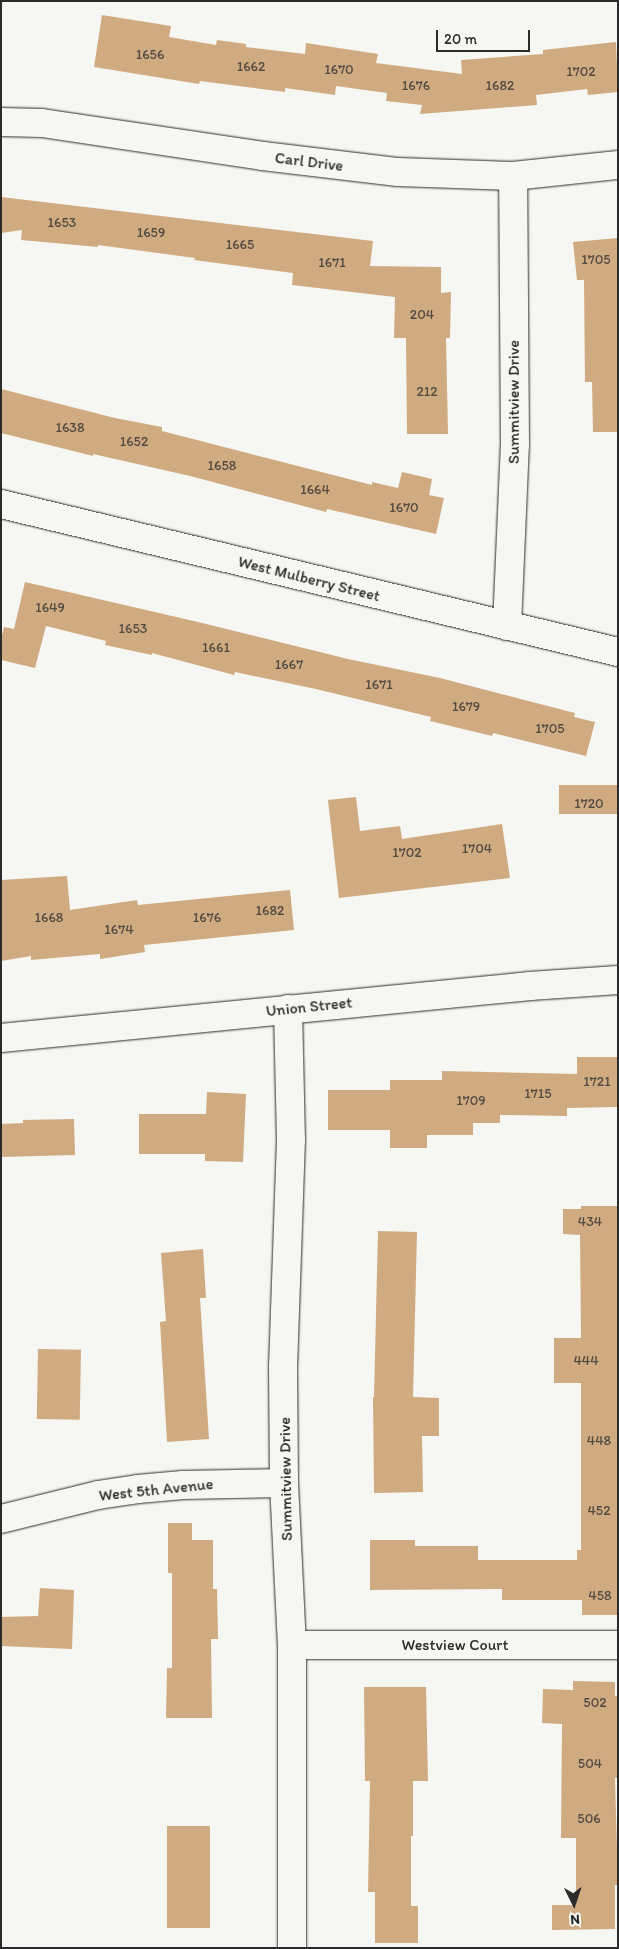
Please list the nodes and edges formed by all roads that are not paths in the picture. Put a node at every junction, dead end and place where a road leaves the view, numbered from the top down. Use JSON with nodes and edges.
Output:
{"nodes":[{"id":1,"x":1,"y":122,"type":"edge"},
{"id":2,"x":618,"y":165,"type":"edge"},
{"id":3,"x":513,"y":176,"type":"junction"},
{"id":4,"x":1,"y":504,"type":"edge"},
{"id":5,"x":507,"y":626,"type":"junction"},
{"id":6,"x":618,"y":652,"type":"edge"},
{"id":7,"x":618,"y":980,"type":"edge"},
{"id":8,"x":288,"y":1009,"type":"junction"},
{"id":9,"x":1,"y":1038,"type":"edge"},
{"id":10,"x":284,"y":1483,"type":"junction"},
{"id":11,"x":1,"y":1520,"type":"edge"},
{"id":12,"x":292,"y":1645,"type":"junction"},
{"id":13,"x":618,"y":1645,"type":"edge"},
{"id":14,"x":292,"y":1948,"type":"edge"}],
"edges":[{"from":1,"to":3,"type":"street","name":"Carl Drive"},
{"from":2,"to":3,"type":"street","name":"Carl Drive"},
{"from":3,"to":5,"type":"street","name":"Summitview Drive"},
{"from":4,"to":5,"type":"street","name":"West Mulberry Street"},
{"from":5,"to":6,"type":"street","name":"West Mulberry Street"},
{"from":7,"to":8,"type":"street","name":"Union Street"},
{"from":8,"to":9,"type":"street","name":"Union Street"},
{"from":8,"to":10,"type":"street","name":"Summitview Drive"},
{"from":10,"to":11,"type":"street","name":"West 5th Avenue"},
{"from":10,"to":12,"type":"street","name":"Summitview Drive"},
{"from":12,"to":13,"type":"street","name":"Westview Court"},
{"from":12,"to":14,"type":"street","name":"Summitview Drive"}]}
